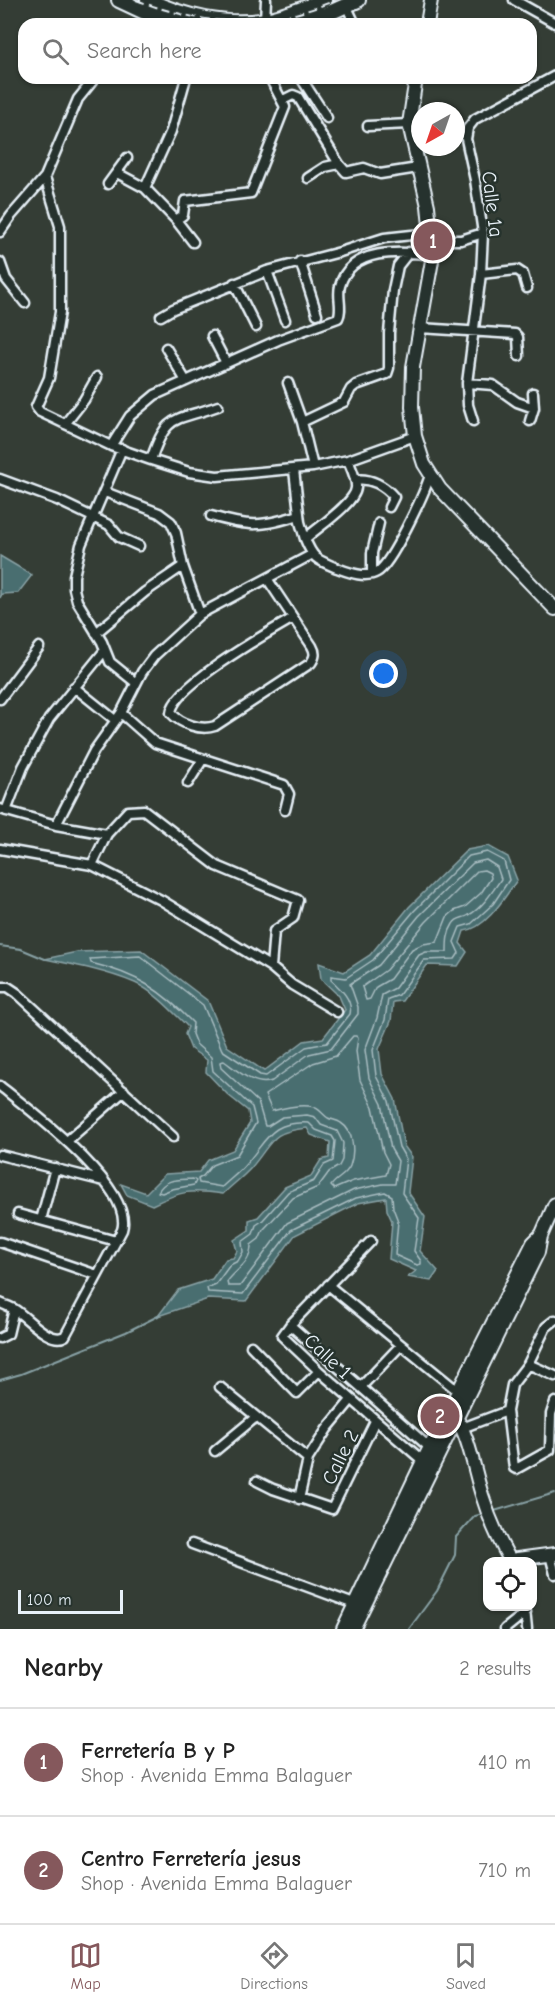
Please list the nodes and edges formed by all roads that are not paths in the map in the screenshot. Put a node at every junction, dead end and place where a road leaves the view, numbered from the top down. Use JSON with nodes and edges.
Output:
{"nodes":[{"id":1,"x":119,"y":0,"type":"edge"},
{"id":2,"x":148,"y":0,"type":"edge"},
{"id":3,"x":266,"y":0,"type":"edge"},
{"id":4,"x":324,"y":0,"type":"edge"},
{"id":5,"x":431,"y":0,"type":"edge"},
{"id":6,"x":514,"y":0,"type":"edge"},
{"id":7,"x":352,"y":3,"type":"edge"},
{"id":8,"x":169,"y":5,"type":"edge"},
{"id":9,"x":145,"y":18,"type":"edge"},
{"id":10,"x":204,"y":18,"type":"edge"},
{"id":11,"x":265,"y":18,"type":"edge"},
{"id":12,"x":272,"y":18,"type":"edge"},
{"id":13,"x":313,"y":18,"type":"edge"},
{"id":14,"x":354,"y":18,"type":"edge"},
{"id":15,"x":428,"y":18,"type":"edge"},
{"id":16,"x":555,"y":22,"type":"edge"},
{"id":17,"x":555,"y":76,"type":"edge"},
{"id":18,"x":90,"y":84,"type":"edge"},
{"id":19,"x":184,"y":84,"type":"edge"},
{"id":20,"x":274,"y":84,"type":"edge"},
{"id":21,"x":305,"y":84,"type":"edge"},
{"id":22,"x":415,"y":84,"type":"edge"},
{"id":23,"x":283,"y":100,"type":"junction"},
{"id":24,"x":327,"y":118,"type":"dead end"},
{"id":25,"x":409,"y":124,"type":"junction"},
{"id":26,"x":368,"y":126,"type":"dead end"},
{"id":27,"x":128,"y":158,"type":"dead end"},
{"id":28,"x":339,"y":164,"type":"junction"},
{"id":29,"x":418,"y":168,"type":"junction"},
{"id":30,"x":117,"y":172,"type":"junction"},
{"id":31,"x":45,"y":177,"type":"junction"},
{"id":32,"x":308,"y":178,"type":"dead end"},
{"id":33,"x":108,"y":184,"type":"dead end"},
{"id":34,"x":145,"y":188,"type":"junction"},
{"id":35,"x":176,"y":220,"type":"junction"},
{"id":36,"x":0,"y":232,"type":"edge"},
{"id":37,"x":483,"y":233,"type":"junction"},
{"id":38,"x":430,"y":237,"type":"junction"},
{"id":39,"x":193,"y":242,"type":"dead end"},
{"id":40,"x":409,"y":252,"type":"junction"},
{"id":41,"x":433,"y":255,"type":"junction"},
{"id":42,"x":300,"y":261,"type":"junction"},
{"id":43,"x":0,"y":262,"type":"edge"},
{"id":44,"x":267,"y":271,"type":"junction"},
{"id":45,"x":481,"y":274,"type":"junction"},
{"id":46,"x":234,"y":283,"type":"junction"},
{"id":47,"x":527,"y":288,"type":"dead end"},
{"id":48,"x":25,"y":303,"type":"dead end"},
{"id":49,"x":317,"y":314,"type":"dead end"},
{"id":50,"x":161,"y":316,"type":"dead end"},
{"id":51,"x":285,"y":320,"type":"dead end"},
{"id":52,"x":256,"y":327,"type":"dead end"},
{"id":53,"x":420,"y":328,"type":"junction"},
{"id":54,"x":473,"y":332,"type":"junction"},
{"id":55,"x":212,"y":336,"type":"dead end"},
{"id":56,"x":166,"y":348,"type":"dead end"},
{"id":57,"x":519,"y":356,"type":"dead end"},
{"id":58,"x":226,"y":363,"type":"junction"},
{"id":59,"x":97,"y":377,"type":"dead end"},
{"id":60,"x":186,"y":381,"type":"junction"},
{"id":61,"x":288,"y":383,"type":"dead end"},
{"id":62,"x":467,"y":383,"type":"junction"},
{"id":63,"x":533,"y":393,"type":"dead end"},
{"id":64,"x":218,"y":406,"type":"dead end"},
{"id":65,"x":534,"y":408,"type":"junction"},
{"id":66,"x":473,"y":421,"type":"dead end"},
{"id":67,"x":530,"y":421,"type":"dead end"},
{"id":68,"x":302,"y":422,"type":"junction"},
{"id":69,"x":65,"y":424,"type":"junction"},
{"id":70,"x":415,"y":436,"type":"junction"},
{"id":71,"x":111,"y":446,"type":"junction"},
{"id":72,"x":122,"y":450,"type":"junction"},
{"id":73,"x":151,"y":460,"type":"junction"},
{"id":74,"x":348,"y":460,"type":"junction"},
{"id":75,"x":313,"y":467,"type":"junction"},
{"id":76,"x":294,"y":470,"type":"junction"},
{"id":77,"x":430,"y":475,"type":"junction"},
{"id":78,"x":0,"y":479,"type":"edge"},
{"id":79,"x":355,"y":480,"type":"junction"},
{"id":80,"x":105,"y":492,"type":"junction"},
{"id":81,"x":389,"y":507,"type":"dead end"},
{"id":82,"x":299,"y":515,"type":"junction"},
{"id":83,"x":211,"y":516,"type":"dead end"},
{"id":84,"x":93,"y":519,"type":"junction"},
{"id":85,"x":379,"y":523,"type":"dead end"},
{"id":86,"x":305,"y":539,"type":"junction"},
{"id":87,"x":139,"y":546,"type":"dead end"},
{"id":88,"x":311,"y":555,"type":"junction"},
{"id":89,"x":183,"y":566,"type":"junction"},
{"id":90,"x":372,"y":574,"type":"junction"},
{"id":91,"x":268,"y":580,"type":"junction"},
{"id":92,"x":555,"y":609,"type":"edge"},
{"id":93,"x":200,"y":614,"type":"junction"},
{"id":94,"x":293,"y":618,"type":"junction"},
{"id":95,"x":96,"y":633,"type":"junction"},
{"id":96,"x":39,"y":647,"type":"dead end"},
{"id":97,"x":105,"y":650,"type":"junction"},
{"id":98,"x":136,"y":683,"type":"junction"},
{"id":99,"x":74,"y":687,"type":"junction"},
{"id":100,"x":0,"y":699,"type":"edge"},
{"id":101,"x":118,"y":716,"type":"junction"},
{"id":102,"x":203,"y":759,"type":"junction"},
{"id":103,"x":188,"y":783,"type":"dead end"},
{"id":104,"x":3,"y":810,"type":"edge"},
{"id":105,"x":285,"y":810,"type":"dead end"},
{"id":106,"x":56,"y":825,"type":"junction"},
{"id":107,"x":107,"y":834,"type":"junction"},
{"id":108,"x":0,"y":849,"type":"edge"},
{"id":109,"x":92,"y":865,"type":"junction"},
{"id":110,"x":271,"y":967,"type":"junction"},
{"id":111,"x":0,"y":987,"type":"edge"},
{"id":112,"x":337,"y":1012,"type":"dead end"},
{"id":113,"x":0,"y":1086,"type":"edge"},
{"id":114,"x":124,"y":1091,"type":"junction"},
{"id":115,"x":173,"y":1137,"type":"dead end"},
{"id":116,"x":67,"y":1141,"type":"junction"},
{"id":117,"x":0,"y":1155,"type":"edge"},
{"id":118,"x":55,"y":1168,"type":"junction"},
{"id":119,"x":105,"y":1181,"type":"junction"},
{"id":120,"x":555,"y":1204,"type":"edge"},
{"id":121,"x":18,"y":1214,"type":"dead end"},
{"id":122,"x":41,"y":1220,"type":"junction"},
{"id":123,"x":540,"y":1236,"type":"junction"},
{"id":124,"x":116,"y":1241,"type":"junction"},
{"id":125,"x":371,"y":1241,"type":"dead end"},
{"id":126,"x":0,"y":1242,"type":"edge"},
{"id":127,"x":97,"y":1275,"type":"junction"},
{"id":128,"x":328,"y":1286,"type":"junction"},
{"id":129,"x":0,"y":1303,"type":"edge"},
{"id":130,"x":14,"y":1309,"type":"junction"},
{"id":131,"x":555,"y":1320,"type":"edge"},
{"id":132,"x":290,"y":1325,"type":"junction"},
{"id":133,"x":546,"y":1327,"type":"junction"},
{"id":134,"x":555,"y":1331,"type":"edge"},
{"id":135,"x":0,"y":1338,"type":"edge"},
{"id":136,"x":401,"y":1345,"type":"junction"},
{"id":137,"x":251,"y":1346,"type":"dead end"},
{"id":138,"x":528,"y":1364,"type":"junction"},
{"id":139,"x":319,"y":1371,"type":"junction"},
{"id":140,"x":555,"y":1376,"type":"edge"},
{"id":141,"x":220,"y":1387,"type":"dead end"},
{"id":142,"x":361,"y":1388,"type":"junction"},
{"id":143,"x":459,"y":1392,"type":"junction"},
{"id":144,"x":351,"y":1400,"type":"junction"},
{"id":145,"x":555,"y":1402,"type":"edge"},
{"id":146,"x":507,"y":1410,"type":"junction"},
{"id":147,"x":256,"y":1417,"type":"junction"},
{"id":148,"x":457,"y":1419,"type":"junction"},
{"id":149,"x":375,"y":1421,"type":"junction"},
{"id":150,"x":430,"y":1448,"type":"junction"},
{"id":151,"x":215,"y":1451,"type":"dead end"},
{"id":152,"x":308,"y":1459,"type":"junction"},
{"id":153,"x":423,"y":1461,"type":"junction"},
{"id":154,"x":257,"y":1481,"type":"dead end"},
{"id":155,"x":300,"y":1499,"type":"junction"},
{"id":156,"x":192,"y":1544,"type":"dead end"},
{"id":157,"x":553,"y":1555,"type":"edge"},
{"id":158,"x":508,"y":1557,"type":"edge"},
{"id":159,"x":537,"y":1557,"type":"edge"},
{"id":160,"x":376,"y":1569,"type":"junction"},
{"id":161,"x":555,"y":1574,"type":"edge"},
{"id":162,"x":354,"y":1604,"type":"junction"},
{"id":163,"x":523,"y":1611,"type":"edge"},
{"id":164,"x":525,"y":1611,"type":"edge"},
{"id":165,"x":509,"y":1628,"type":"edge"},
{"id":166,"x":343,"y":1629,"type":"edge"},
{"id":167,"x":353,"y":1629,"type":"edge"},
{"id":168,"x":527,"y":1629,"type":"edge"}],
"edges":[{"from":1,"to":9,"type":"main road"},
{"from":2,"to":8,"type":"main road"},
{"from":3,"to":11,"type":"street"},
{"from":4,"to":12,"type":"main road"},
{"from":5,"to":15,"type":"street"},
{"from":6,"to":16,"type":"street"},
{"from":7,"to":13,"type":"main road"},
{"from":7,"to":14,"type":"street"},
{"from":8,"to":10,"type":"main road"},
{"from":17,"to":37,"type":"street","name":"Calle 1a"},
{"from":18,"to":31,"type":"street"},
{"from":19,"to":34,"type":"street"},
{"from":20,"to":23,"type":"street"},
{"from":21,"to":24,"type":"street"},
{"from":22,"to":25,"type":"street"},
{"from":23,"to":28,"type":"street"},
{"from":23,"to":35,"type":"street"},
{"from":25,"to":26,"type":"street"},
{"from":25,"to":29,"type":"street"},
{"from":27,"to":30,"type":"street"},
{"from":28,"to":29,"type":"street"},
{"from":28,"to":32,"type":"street"},
{"from":29,"to":38,"type":"street"},
{"from":30,"to":33,"type":"street"},
{"from":30,"to":34,"type":"street"},
{"from":31,"to":36,"type":"street"},
{"from":31,"to":69,"type":"street"},
{"from":34,"to":35,"type":"street"},
{"from":35,"to":39,"type":"street"},
{"from":37,"to":38,"type":"street"},
{"from":37,"to":45,"type":"street","name":"Calle 1a"},
{"from":38,"to":41,"type":"street"},
{"from":38,"to":42,"type":"street"},
{"from":40,"to":41,"type":"street"},
{"from":40,"to":58,"type":"street"},
{"from":40,"to":68,"type":"street"},
{"from":41,"to":53,"type":"street"},
{"from":42,"to":44,"type":"street"},
{"from":42,"to":49,"type":"street"},
{"from":43,"to":48,"type":"street"},
{"from":44,"to":46,"type":"street"},
{"from":44,"to":51,"type":"street"},
{"from":45,"to":47,"type":"street"},
{"from":45,"to":54,"type":"street","name":"Calle 1a"},
{"from":46,"to":50,"type":"street"},
{"from":46,"to":52,"type":"street"},
{"from":53,"to":54,"type":"street"},
{"from":53,"to":70,"type":"street"},
{"from":54,"to":57,"type":"street"},
{"from":54,"to":62,"type":"street","name":"Calle 1a"},
{"from":55,"to":58,"type":"street"},
{"from":56,"to":60,"type":"street"},
{"from":58,"to":60,"type":"street"},
{"from":59,"to":69,"type":"street"},
{"from":60,"to":71,"type":"street"},
{"from":61,"to":68,"type":"street"},
{"from":62,"to":65,"type":"street"},
{"from":62,"to":66,"type":"street","name":"Calle 1a"},
{"from":63,"to":65,"type":"street"},
{"from":64,"to":73,"type":"street"},
{"from":65,"to":67,"type":"street"},
{"from":68,"to":75,"type":"street"},
{"from":69,"to":71,"type":"street"},
{"from":70,"to":74,"type":"street"},
{"from":70,"to":77,"type":"street"},
{"from":71,"to":72,"type":"street"},
{"from":72,"to":73,"type":"street"},
{"from":72,"to":80,"type":"street"},
{"from":73,"to":76,"type":"street"},
{"from":74,"to":75,"type":"street"},
{"from":74,"to":79,"type":"street"},
{"from":75,"to":76,"type":"street"},
{"from":76,"to":82,"type":"street"},
{"from":77,"to":90,"type":"street"},
{"from":77,"to":92,"type":"street"},
{"from":78,"to":84,"type":"street"},
{"from":79,"to":81,"type":"street"},
{"from":79,"to":86,"type":"street"},
{"from":80,"to":84,"type":"street"},
{"from":80,"to":89,"type":"street"},
{"from":82,"to":83,"type":"street"},
{"from":82,"to":86,"type":"street"},
{"from":84,"to":87,"type":"street"},
{"from":84,"to":95,"type":"street"},
{"from":85,"to":90,"type":"street"},
{"from":86,"to":88,"type":"street"},
{"from":88,"to":90,"type":"street"},
{"from":88,"to":91,"type":"street"},
{"from":89,"to":93,"type":"street"},
{"from":89,"to":95,"type":"street"},
{"from":91,"to":93,"type":"street"},
{"from":91,"to":94,"type":"street"},
{"from":93,"to":98,"type":"street"},
{"from":94,"to":94,"type":"street"},
{"from":95,"to":97,"type":"street"},
{"from":96,"to":100,"type":"street"},
{"from":97,"to":98,"type":"street"},
{"from":97,"to":99,"type":"street"},
{"from":98,"to":101,"type":"street"},
{"from":99,"to":101,"type":"street"},
{"from":99,"to":104,"type":"street"},
{"from":101,"to":102,"type":"street"},
{"from":101,"to":106,"type":"street"},
{"from":102,"to":103,"type":"street"},
{"from":102,"to":105,"type":"street"},
{"from":104,"to":106,"type":"street"},
{"from":106,"to":107,"type":"street"},
{"from":107,"to":109,"type":"street"},
{"from":107,"to":110,"type":"street"},
{"from":108,"to":109,"type":"street"},
{"from":109,"to":110,"type":"street"},
{"from":110,"to":112,"type":"street"},
{"from":111,"to":114,"type":"street"},
{"from":113,"to":116,"type":"street"},
{"from":114,"to":115,"type":"street"},
{"from":114,"to":116,"type":"street"},
{"from":116,"to":119,"type":"street"},
{"from":117,"to":118,"type":"street"},
{"from":118,"to":119,"type":"street"},
{"from":118,"to":122,"type":"street"},
{"from":119,"to":124,"type":"street"},
{"from":120,"to":123,"type":"street"},
{"from":121,"to":122,"type":"street"},
{"from":122,"to":124,"type":"street"},
{"from":123,"to":143,"type":"street"},
{"from":123,"to":148,"type":"street"},
{"from":124,"to":127,"type":"street"},
{"from":125,"to":128,"type":"street","name":"Calle 1"},
{"from":126,"to":127,"type":"street"},
{"from":127,"to":130,"type":"street"},
{"from":128,"to":132,"type":"street","name":"Calle 1"},
{"from":128,"to":136,"type":"street"},
{"from":129,"to":130,"type":"street"},
{"from":130,"to":135,"type":"street"},
{"from":131,"to":133,"type":"street"},
{"from":132,"to":139,"type":"street","name":"Calle 1"},
{"from":132,"to":142,"type":"street"},
{"from":133,"to":134,"type":"street"},
{"from":133,"to":138,"type":"street"},
{"from":136,"to":142,"type":"street"},
{"from":136,"to":143,"type":"street"},
{"from":137,"to":139,"type":"street"},
{"from":138,"to":140,"type":"street"},
{"from":138,"to":146,"type":"street"},
{"from":139,"to":144,"type":"street","name":"Calle 1"},
{"from":141,"to":147,"type":"street"},
{"from":142,"to":150,"type":"street"},
{"from":143,"to":148,"type":"street"},
{"from":144,"to":149,"type":"street","name":"Calle 1"},
{"from":144,"to":152,"type":"street"},
{"from":145,"to":146,"type":"street"},
{"from":146,"to":148,"type":"street"},
{"from":147,"to":151,"type":"street"},
{"from":147,"to":152,"type":"street"},
{"from":148,"to":150,"type":"street"},
{"from":148,"to":158,"type":"street"},
{"from":148,"to":160,"type":"street"},
{"from":149,"to":153,"type":"street","name":"Calle 1"},
{"from":149,"to":155,"type":"street","name":"Calle 2"},
{"from":150,"to":153,"type":"street"},
{"from":152,"to":155,"type":"street"},
{"from":153,"to":160,"type":"street"},
{"from":154,"to":155,"type":"street"},
{"from":156,"to":162,"type":"street"},
{"from":157,"to":159,"type":"street"},
{"from":157,"to":161,"type":"street"},
{"from":160,"to":162,"type":"street"},
{"from":160,"to":167,"type":"street"},
{"from":162,"to":166,"type":"street"},
{"from":163,"to":165,"type":"street"},
{"from":164,"to":168,"type":"street"}]}
